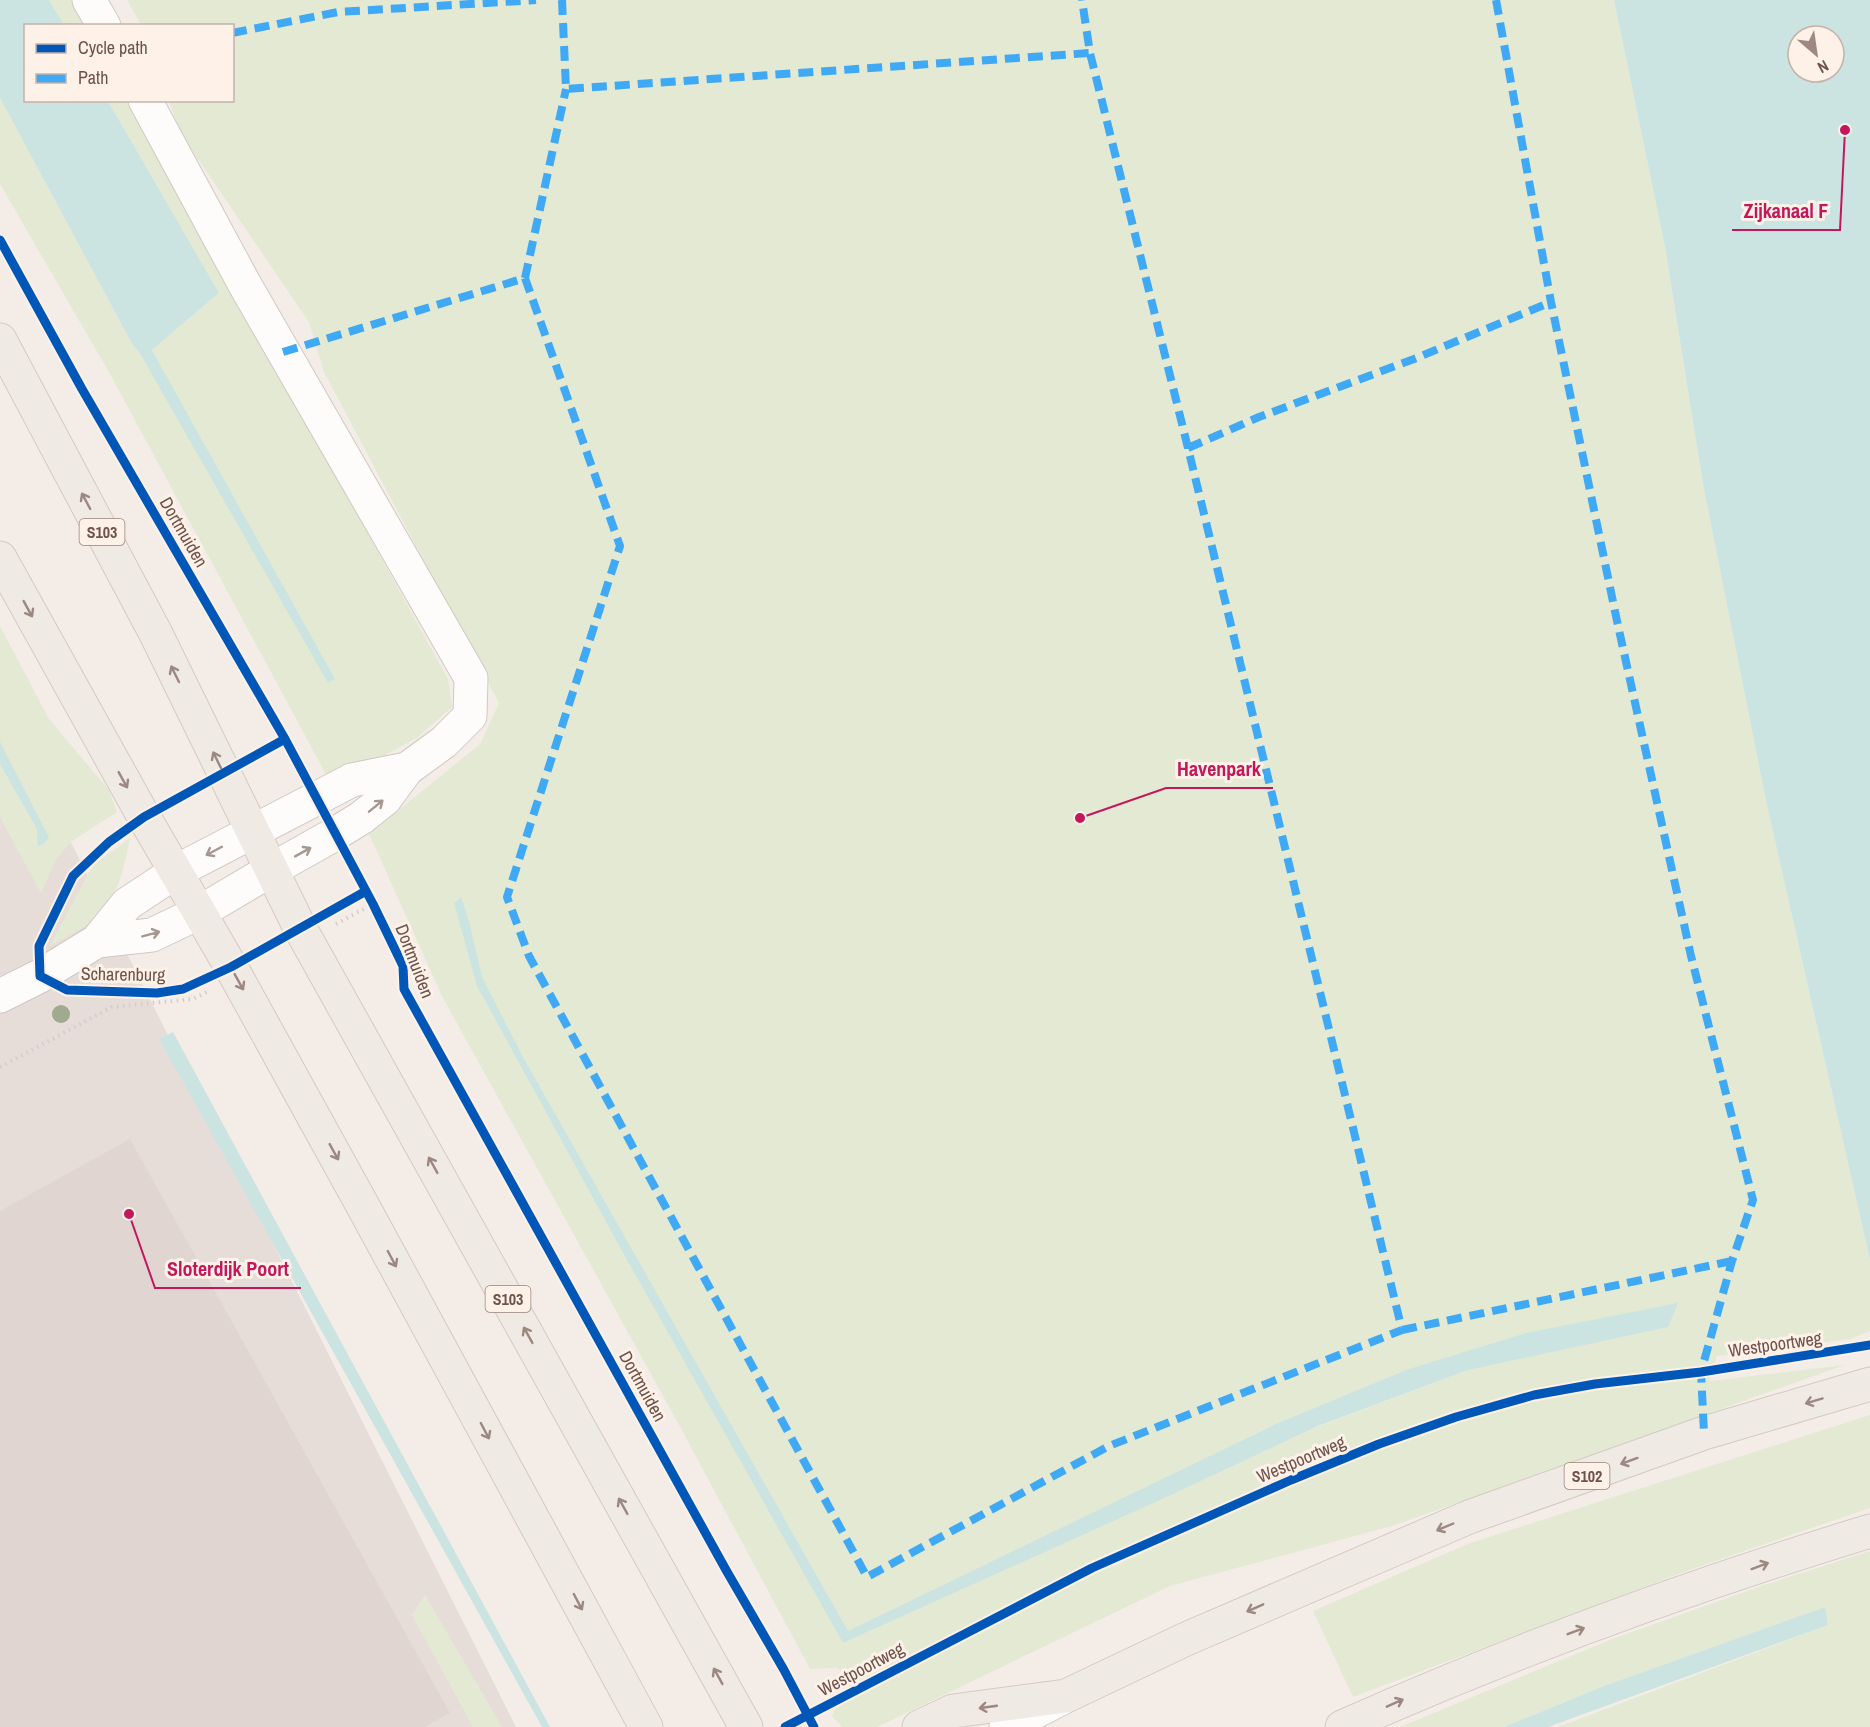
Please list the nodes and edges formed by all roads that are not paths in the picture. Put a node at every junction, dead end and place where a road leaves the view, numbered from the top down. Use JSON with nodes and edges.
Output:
{"nodes":[{"id":1,"x":89,"y":0,"type":"edge"},
{"id":2,"x":103,"y":24,"type":"edge"},
{"id":3,"x":146,"y":102,"type":"edge"},
{"id":4,"x":0,"y":340,"type":"edge"},
{"id":5,"x":0,"y":558,"type":"edge"},
{"id":6,"x":407,"y":768,"type":"junction"},
{"id":7,"x":252,"y":830,"type":"junction"},
{"id":8,"x":271,"y":870,"type":"junction"},
{"id":9,"x":177,"y":871,"type":"junction"},
{"id":10,"x":200,"y":912,"type":"junction"},
{"id":11,"x":97,"y":941,"type":"junction"},
{"id":12,"x":0,"y":996,"type":"edge"},
{"id":13,"x":1870,"y":1384,"type":"edge"},
{"id":14,"x":1870,"y":1532,"type":"edge"},
{"id":15,"x":1066,"y":1696,"type":"junction"},
{"id":16,"x":646,"y":1727,"type":"edge"},
{"id":17,"x":746,"y":1727,"type":"edge"},
{"id":18,"x":919,"y":1727,"type":"edge"},
{"id":19,"x":1006,"y":1727,"type":"edge"},
{"id":20,"x":1342,"y":1727,"type":"edge"}],
"edges":[{"from":1,"to":2,"type":"street"},
{"from":3,"to":6,"type":"street"},
{"from":7,"to":4,"type":"main road","number":"S103","one_way":true},
{"from":5,"to":9,"type":"main road","one_way":true},
{"from":6,"to":7,"type":"street","name":"Scharenburg"},
{"from":8,"to":6,"type":"street","one_way":true},
{"from":7,"to":8,"type":"main road","number":"S103"},
{"from":7,"to":9,"type":"street","name":"Scharenburg","one_way":true},
{"from":8,"to":10,"type":"street"},
{"from":17,"to":8,"type":"main road","number":"S103","one_way":true},
{"from":9,"to":10,"type":"main road"},
{"from":9,"to":11,"type":"street","name":"Scharenburg"},
{"from":11,"to":10,"type":"street","one_way":true},
{"from":10,"to":16,"type":"main road","one_way":true},
{"from":11,"to":12,"type":"street","name":"Scharenburg"},
{"from":13,"to":15,"type":"main road","number":"S102","one_way":true},
{"from":20,"to":14,"type":"main road","one_way":true},
{"from":15,"to":18,"type":"main road","one_way":true},
{"from":15,"to":19,"type":"street","number":"S102"}]}
